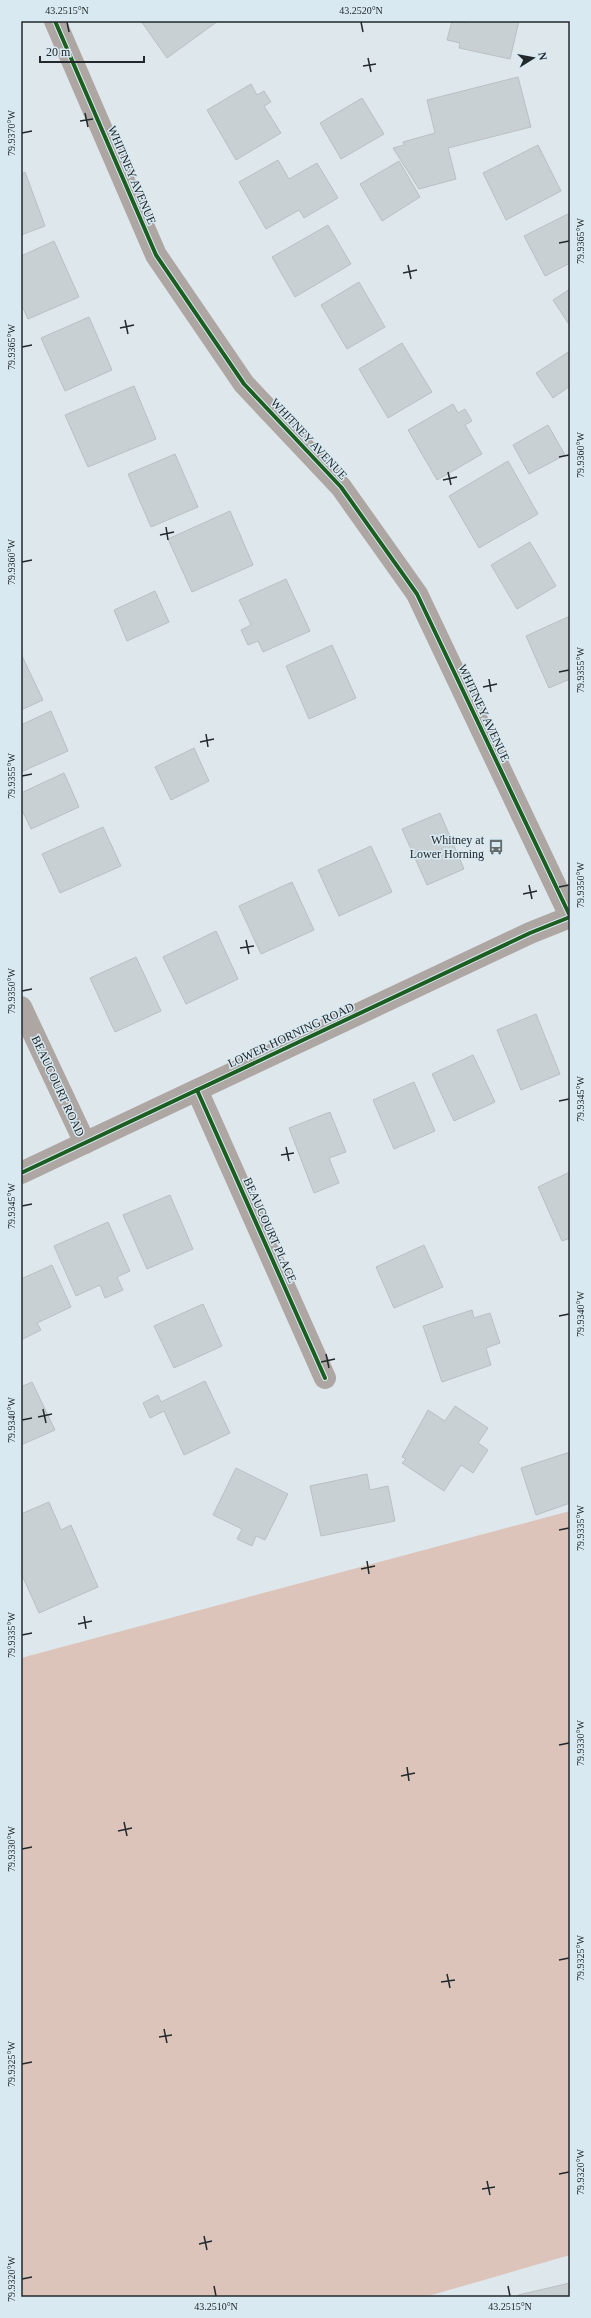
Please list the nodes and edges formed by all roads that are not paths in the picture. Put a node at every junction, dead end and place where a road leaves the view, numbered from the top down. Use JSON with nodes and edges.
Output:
{"nodes":[{"id":1,"x":55,"y":21,"type":"edge"},
{"id":2,"x":570,"y":916,"type":"edge"},
{"id":3,"x":21,"y":1007,"type":"edge"},
{"id":4,"x":197,"y":1090,"type":"junction"},
{"id":5,"x":85,"y":1143,"type":"junction"},
{"id":6,"x":21,"y":1173,"type":"edge"},
{"id":7,"x":325,"y":1378,"type":"dead end"}],
"edges":[{"from":1,"to":2,"type":"street","name":"WHITNEY AVENUE"},
{"from":2,"to":4,"type":"street","name":"LOWER HORNING ROAD"},
{"from":3,"to":5,"type":"street","name":"BEAUCOURT ROAD"},
{"from":4,"to":5,"type":"street","name":"LOWER HORNING ROAD"},
{"from":4,"to":7,"type":"street","name":"BEAUCOURT PLACE"},
{"from":5,"to":6,"type":"street","name":"LOWER HORNING ROAD"}]}
